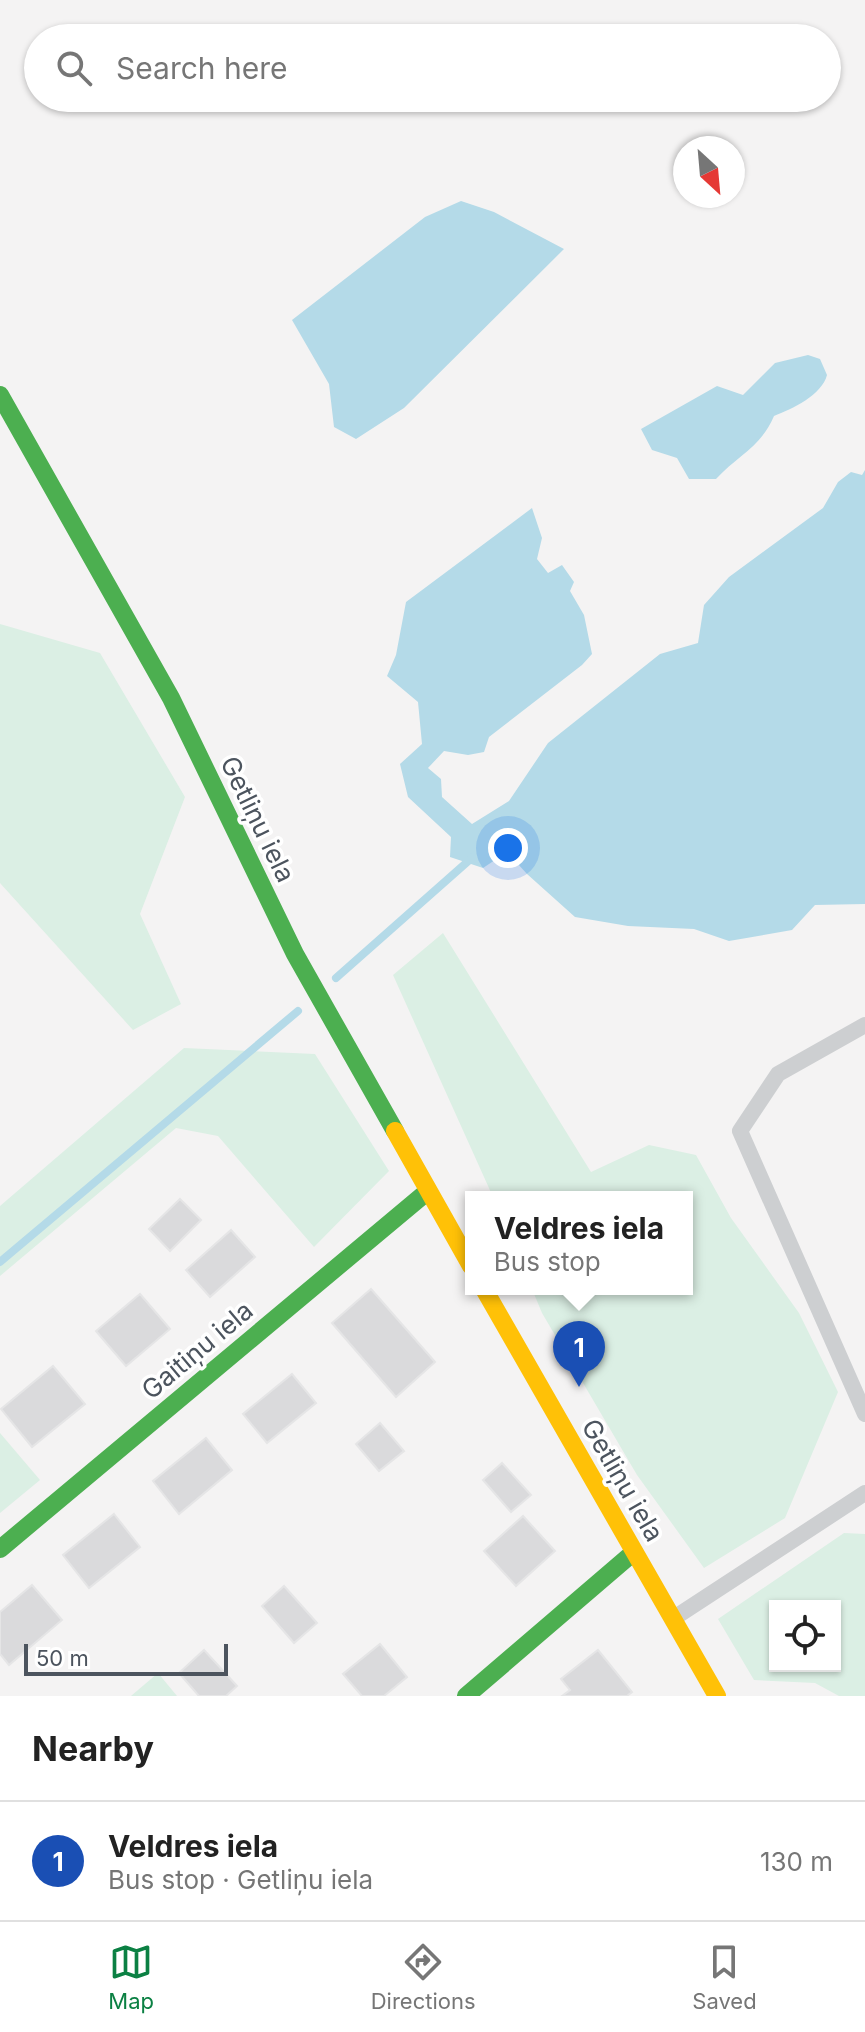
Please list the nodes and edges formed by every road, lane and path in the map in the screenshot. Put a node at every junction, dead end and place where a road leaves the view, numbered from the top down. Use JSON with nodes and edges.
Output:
{"nodes":[{"id":1,"x":0,"y":395,"type":"edge"},
{"id":2,"x":865,"y":1025,"type":"edge"},
{"id":3,"x":428,"y":1191,"type":"junction"},
{"id":4,"x":465,"y":1256,"type":"edge"},
{"id":5,"x":487,"y":1295,"type":"edge"},
{"id":6,"x":865,"y":1414,"type":"edge"},
{"id":7,"x":865,"y":1493,"type":"edge"},
{"id":8,"x":0,"y":1549,"type":"edge"},
{"id":9,"x":634,"y":1552,"type":"junction"},
{"id":10,"x":673,"y":1619,"type":"junction"},
{"id":11,"x":466,"y":1696,"type":"edge"},
{"id":12,"x":717,"y":1696,"type":"edge"}],
"edges":[{"from":1,"to":3,"type":"street","name":"Getliņu iela"},
{"from":2,"to":6,"type":"lane"},
{"from":3,"to":4,"type":"street","name":"Getliņu iela"},
{"from":3,"to":8,"type":"street","name":"Gaitiņu iela"},
{"from":5,"to":9,"type":"street","name":"Getliņu iela"},
{"from":7,"to":10,"type":"lane"},
{"from":9,"to":10,"type":"street","name":"Getliņu iela"},
{"from":9,"to":11,"type":"street"},
{"from":10,"to":12,"type":"street","name":"Getliņu iela"}]}
